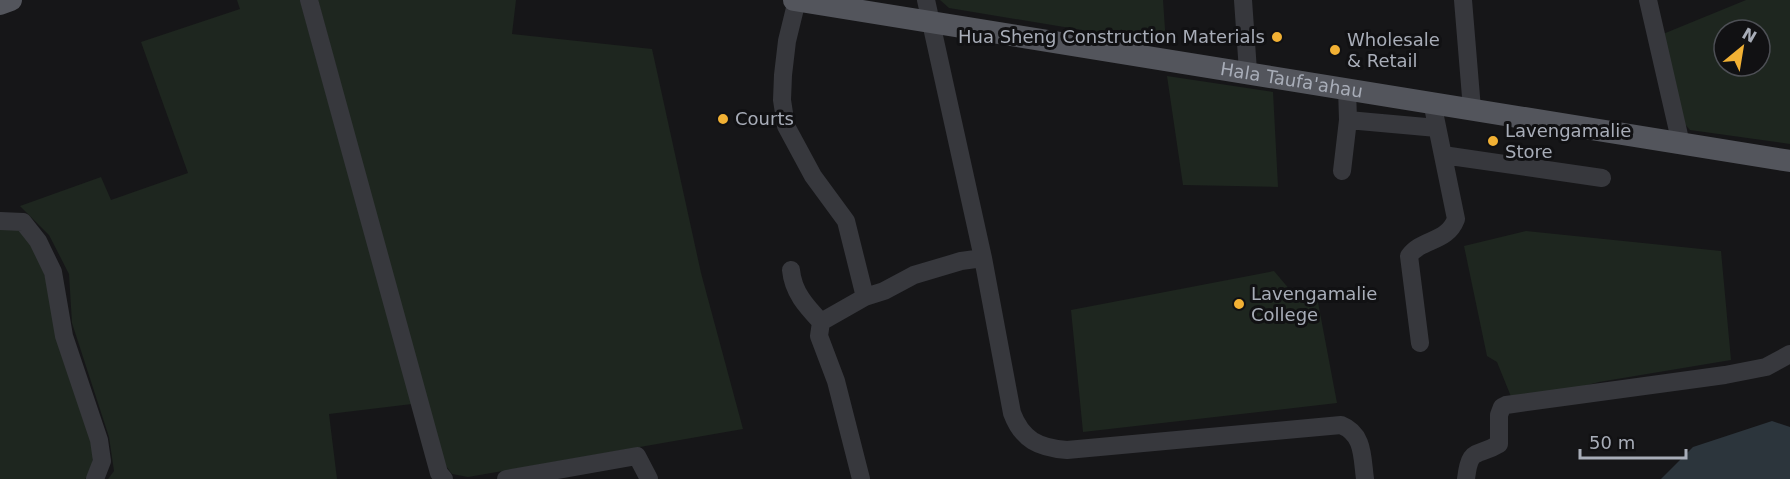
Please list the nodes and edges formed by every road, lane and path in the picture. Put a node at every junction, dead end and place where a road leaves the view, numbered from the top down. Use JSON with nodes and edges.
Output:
{"nodes":[{"id":1,"x":11,"y":0,"type":"edge"},
{"id":2,"x":309,"y":0,"type":"edge"},
{"id":3,"x":796,"y":0,"type":"edge"},
{"id":4,"x":1243,"y":0,"type":"edge"},
{"id":5,"x":1463,"y":0,"type":"edge"},
{"id":6,"x":1648,"y":0,"type":"edge"},
{"id":7,"x":825,"y":2,"type":"edge"},
{"id":8,"x":0,"y":4,"type":"edge"},
{"id":9,"x":929,"y":11,"type":"edge"},
{"id":10,"x":1248,"y":71,"type":"junction"},
{"id":11,"x":1347,"y":88,"type":"junction"},
{"id":12,"x":1432,"y":102,"type":"junction"},
{"id":13,"x":1472,"y":109,"type":"junction"},
{"id":14,"x":1348,"y":120,"type":"junction"},
{"id":15,"x":1437,"y":128,"type":"junction"},
{"id":16,"x":1681,"y":144,"type":"junction"},
{"id":17,"x":1443,"y":155,"type":"junction"},
{"id":18,"x":1790,"y":161,"type":"edge"},
{"id":19,"x":1342,"y":171,"type":"dead end"},
{"id":20,"x":1602,"y":178,"type":"dead end"},
{"id":21,"x":0,"y":221,"type":"edge"},
{"id":22,"x":983,"y":258,"type":"junction"},
{"id":23,"x":791,"y":270,"type":"dead end"},
{"id":24,"x":865,"y":297,"type":"junction"},
{"id":25,"x":821,"y":322,"type":"junction"},
{"id":26,"x":1420,"y":343,"type":"dead end"},
{"id":27,"x":1790,"y":354,"type":"edge"},
{"id":28,"x":95,"y":479,"type":"edge"},
{"id":29,"x":444,"y":479,"type":"edge"},
{"id":30,"x":506,"y":479,"type":"edge"},
{"id":31,"x":649,"y":479,"type":"edge"},
{"id":32,"x":861,"y":479,"type":"edge"},
{"id":33,"x":1365,"y":479,"type":"edge"},
{"id":34,"x":1466,"y":479,"type":"edge"}],
"edges":[{"from":1,"to":8,"type":"main road"},
{"from":2,"to":29,"type":"street"},
{"from":3,"to":7,"type":"main road","name":"Hala Taufa'ahau"},
{"from":3,"to":24,"type":"street"},
{"from":4,"to":10,"type":"street"},
{"from":5,"to":13,"type":"street"},
{"from":6,"to":16,"type":"street"},
{"from":7,"to":9,"type":"main road","name":"Hala Taufa'ahau"},
{"from":9,"to":10,"type":"main road","name":"Hala Taufa'ahau"},
{"from":9,"to":22,"type":"street"},
{"from":10,"to":11,"type":"main road","name":"Hala Taufa'ahau"},
{"from":11,"to":12,"type":"main road","name":"Hala Taufa'ahau"},
{"from":11,"to":14,"type":"street"},
{"from":12,"to":13,"type":"main road","name":"Hala Taufa'ahau"},
{"from":12,"to":15,"type":"street"},
{"from":13,"to":16,"type":"main road","name":"Hala Taufa'ahau"},
{"from":14,"to":15,"type":"street"},
{"from":14,"to":19,"type":"street"},
{"from":15,"to":17,"type":"street"},
{"from":16,"to":18,"type":"main road","name":"Hala Taufa'ahau"},
{"from":17,"to":20,"type":"street"},
{"from":17,"to":26,"type":"street"},
{"from":21,"to":28,"type":"street"},
{"from":22,"to":24,"type":"street"},
{"from":22,"to":33,"type":"street"},
{"from":23,"to":25,"type":"street"},
{"from":24,"to":25,"type":"street"},
{"from":25,"to":32,"type":"street"},
{"from":27,"to":34,"type":"street"},
{"from":30,"to":31,"type":"street"}]}
